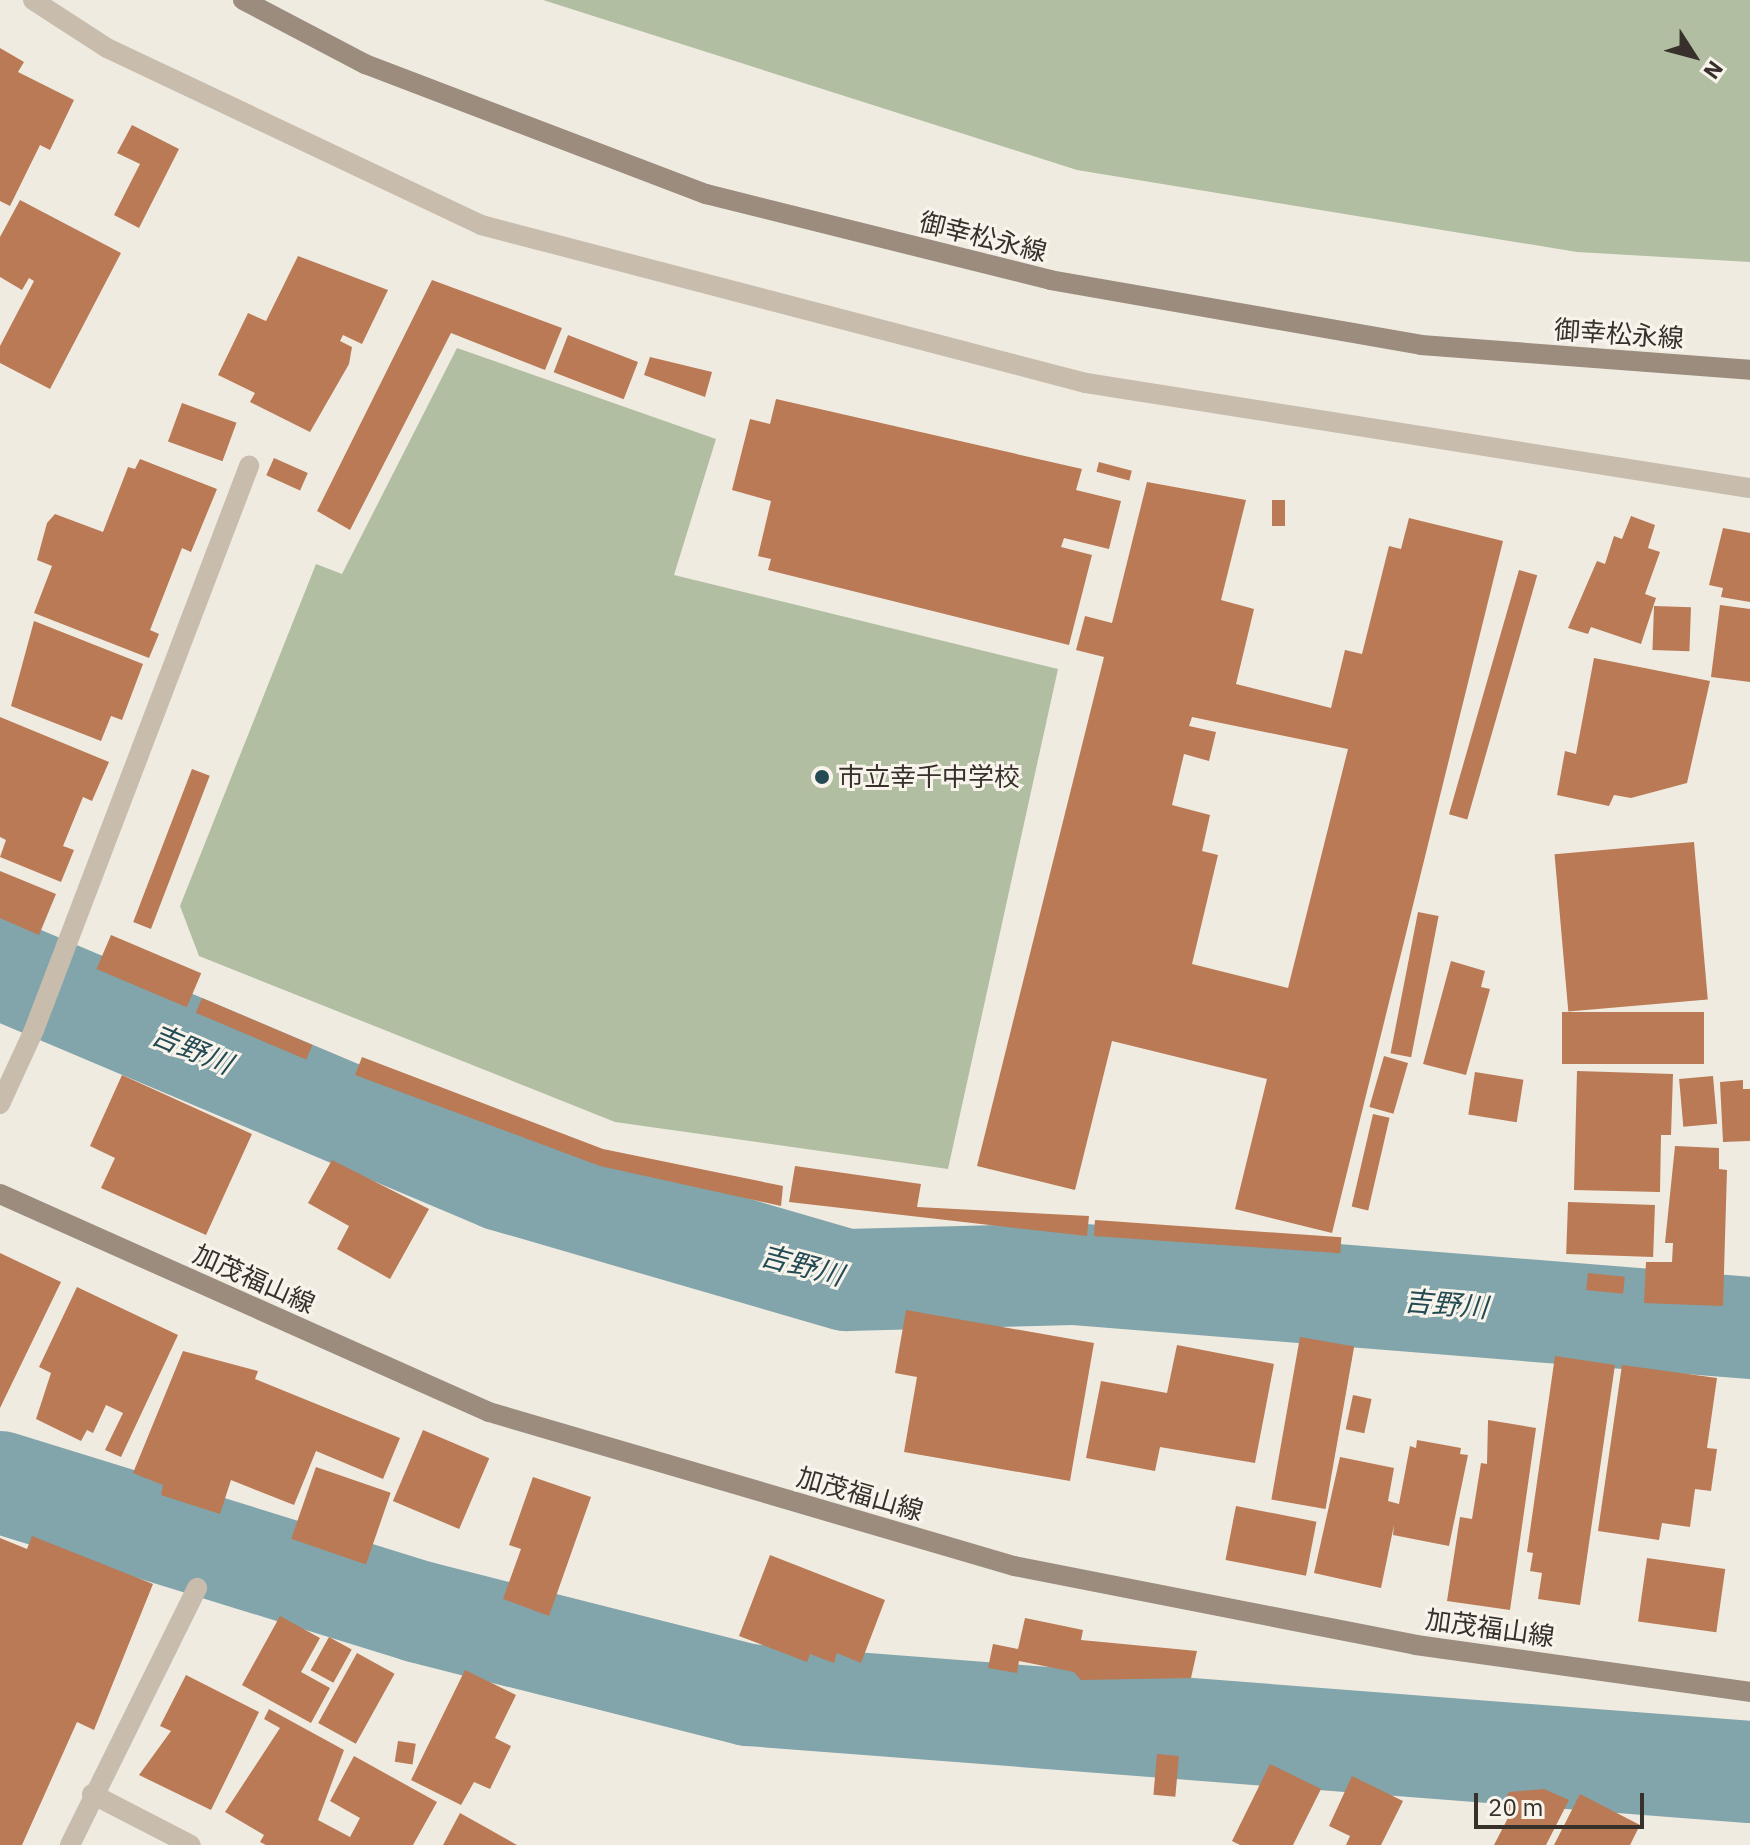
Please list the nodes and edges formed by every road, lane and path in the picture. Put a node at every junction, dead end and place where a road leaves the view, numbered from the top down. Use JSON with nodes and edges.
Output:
{"nodes":[{"id":1,"x":33,"y":0,"type":"edge"},
{"id":2,"x":243,"y":0,"type":"edge"},
{"id":3,"x":1750,"y":370,"type":"edge"},
{"id":4,"x":249,"y":466,"type":"dead end"},
{"id":5,"x":1750,"y":488,"type":"edge"},
{"id":6,"x":0,"y":1104,"type":"edge"},
{"id":7,"x":0,"y":1194,"type":"edge"},
{"id":8,"x":197,"y":1588,"type":"dead end"},
{"id":9,"x":1750,"y":1692,"type":"edge"},
{"id":10,"x":92,"y":1794,"type":"junction"},
{"id":11,"x":70,"y":1845,"type":"edge"},
{"id":12,"x":191,"y":1845,"type":"edge"}],
"edges":[{"from":1,"to":5,"type":"street"},
{"from":2,"to":3,"type":"main road","name":"御幸松永線"},
{"from":4,"to":6,"type":"street"},
{"from":7,"to":9,"type":"main road","name":"加茂福山線"},
{"from":8,"to":10,"type":"street"},
{"from":10,"to":11,"type":"street"},
{"from":10,"to":12,"type":"street"}]}
